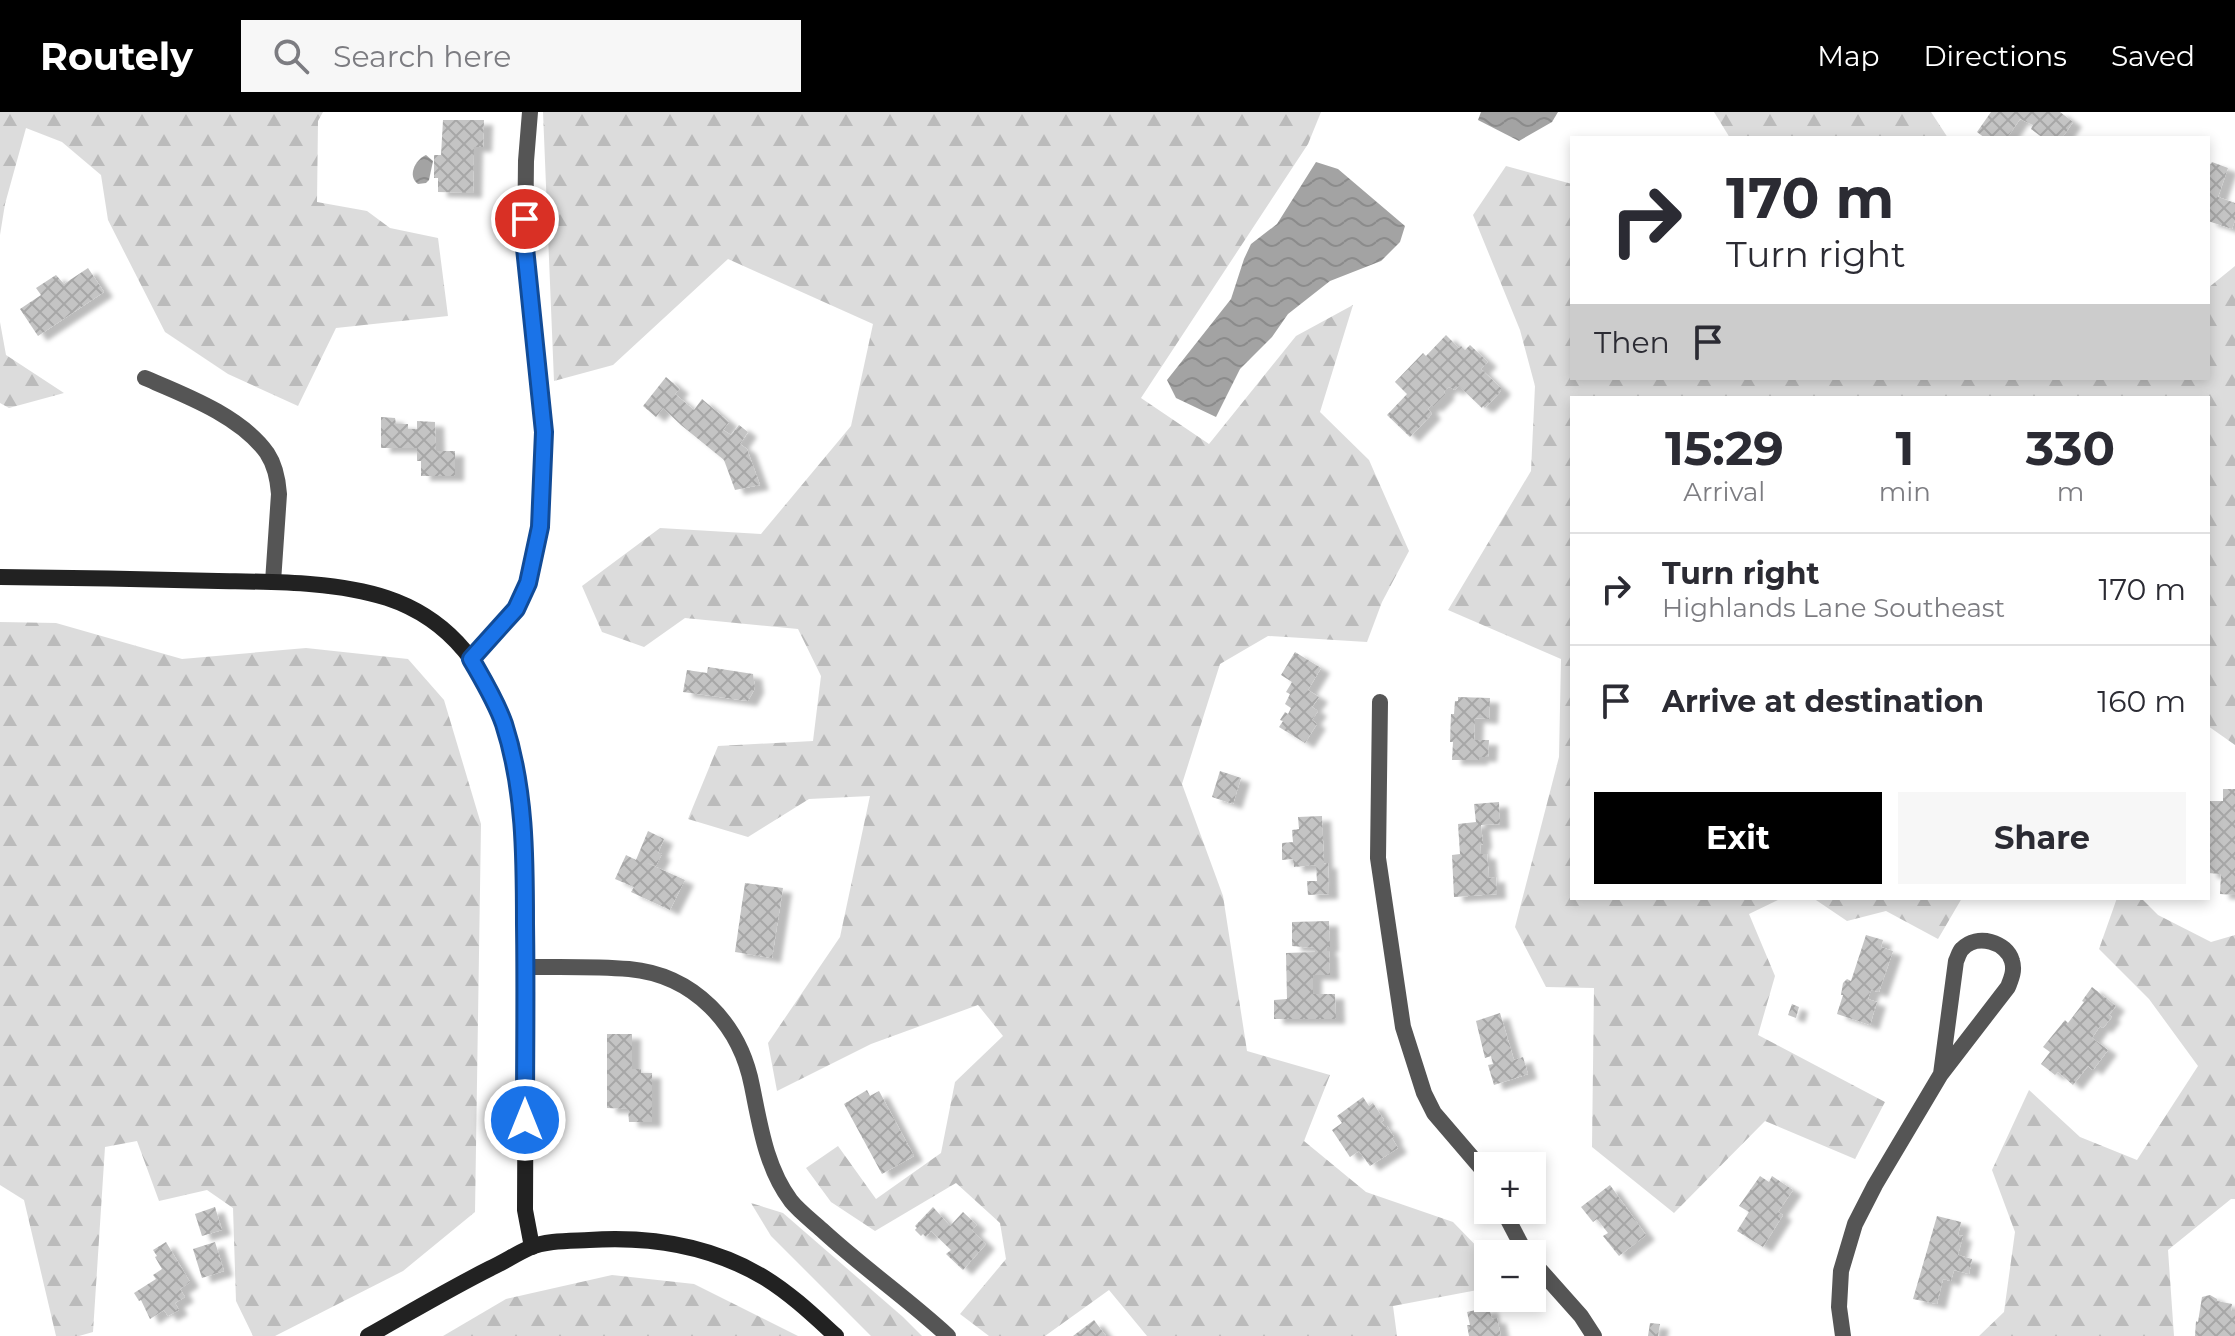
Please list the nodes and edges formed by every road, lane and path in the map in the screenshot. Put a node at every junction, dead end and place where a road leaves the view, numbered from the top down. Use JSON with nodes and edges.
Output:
{"nodes":[{"id":1,"x":530,"y":112,"type":"edge"},
{"id":2,"x":145,"y":378,"type":"dead end"},
{"id":3,"x":0,"y":577,"type":"edge"},
{"id":4,"x":273,"y":582,"type":"junction"},
{"id":5,"x":471,"y":659,"type":"junction"},
{"id":6,"x":1380,"y":702,"type":"dead end"},
{"id":7,"x":526,"y":967,"type":"junction"},
{"id":8,"x":1941,"y":1074,"type":"junction"},
{"id":9,"x":1474,"y":1160,"type":"edge"},
{"id":10,"x":532,"y":1247,"type":"junction"},
{"id":11,"x":1546,"y":1277,"type":"edge"},
{"id":12,"x":368,"y":1336,"type":"edge"},
{"id":13,"x":836,"y":1336,"type":"edge"},
{"id":14,"x":948,"y":1336,"type":"edge"},
{"id":15,"x":1594,"y":1336,"type":"edge"},
{"id":16,"x":1843,"y":1336,"type":"edge"}],
"edges":[{"from":1,"to":5,"type":"street"},
{"from":2,"to":4,"type":"street"},
{"from":3,"to":4,"type":"main road"},
{"from":4,"to":5,"type":"main road"},
{"from":5,"to":7,"type":"main road"},
{"from":6,"to":9,"type":"street"},
{"from":7,"to":10,"type":"main road"},
{"from":7,"to":14,"type":"street"},
{"from":8,"to":8,"type":"street"},
{"from":8,"to":16,"type":"street"},
{"from":10,"to":12,"type":"main road"},
{"from":10,"to":13,"type":"main road"},
{"from":11,"to":15,"type":"street"}]}
